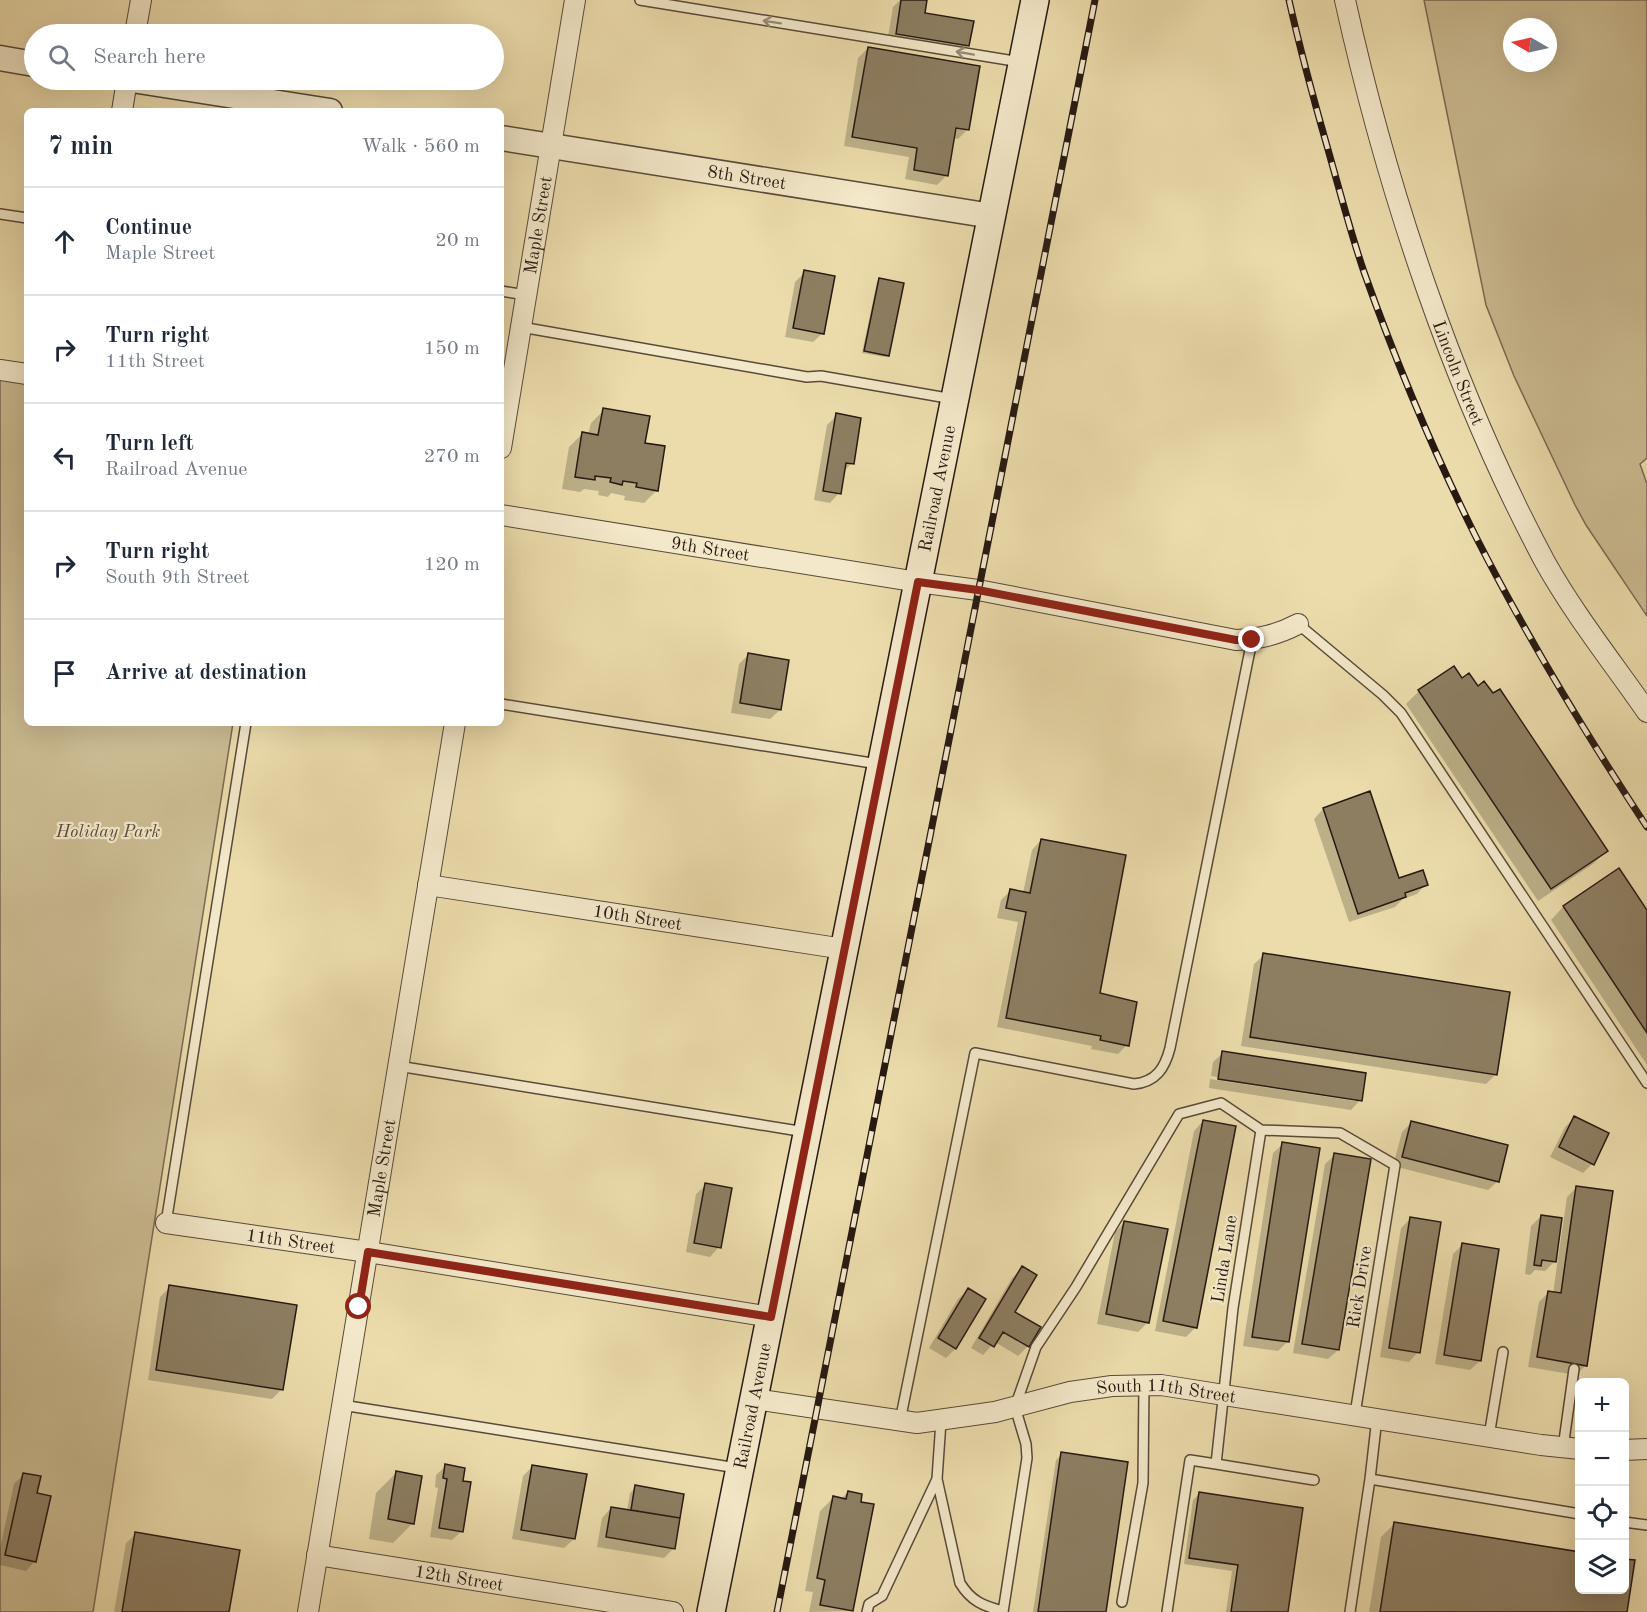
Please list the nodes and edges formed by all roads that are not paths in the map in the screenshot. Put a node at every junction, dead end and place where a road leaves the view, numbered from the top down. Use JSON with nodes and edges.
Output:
{"nodes":[{"id":1,"x":141,"y":0,"type":"edge"},
{"id":2,"x":575,"y":0,"type":"edge"},
{"id":3,"x":640,"y":0,"type":"edge"},
{"id":4,"x":1035,"y":0,"type":"edge"},
{"id":5,"x":1345,"y":0,"type":"edge"},
{"id":6,"x":137,"y":24,"type":"edge"},
{"id":7,"x":0,"y":58,"type":"edge"},
{"id":8,"x":24,"y":62,"type":"edge"},
{"id":9,"x":1023,"y":63,"type":"junction"},
{"id":10,"x":127,"y":90,"type":"edge"},
{"id":11,"x":194,"y":90,"type":"edge"},
{"id":12,"x":123,"y":108,"type":"edge"},
{"id":13,"x":311,"y":108,"type":"edge"},
{"id":14,"x":504,"y":138,"type":"edge"},
{"id":15,"x":551,"y":146,"type":"junction"},
{"id":16,"x":0,"y":214,"type":"edge"},
{"id":17,"x":992,"y":216,"type":"junction"},
{"id":18,"x":24,"y":218,"type":"edge"},
{"id":19,"x":504,"y":291,"type":"edge"},
{"id":20,"x":526,"y":295,"type":"junction"},
{"id":21,"x":521,"y":327,"type":"junction"},
{"id":22,"x":0,"y":370,"type":"edge"},
{"id":23,"x":24,"y":374,"type":"edge"},
{"id":24,"x":955,"y":399,"type":"junction"},
{"id":25,"x":504,"y":430,"type":"edge"},
{"id":26,"x":504,"y":515,"type":"edge"},
{"id":27,"x":918,"y":582,"type":"junction"},
{"id":28,"x":1298,"y":624,"type":"joint"},
{"id":29,"x":1252,"y":640,"type":"junction"},
{"id":30,"x":504,"y":704,"type":"edge"},
{"id":31,"x":1647,"y":712,"type":"edge"},
{"id":32,"x":246,"y":726,"type":"edge"},
{"id":33,"x":454,"y":726,"type":"edge"},
{"id":34,"x":882,"y":765,"type":"junction"},
{"id":35,"x":428,"y":885,"type":"junction"},
{"id":36,"x":844,"y":949,"type":"junction"},
{"id":37,"x":399,"y":1066,"type":"junction"},
{"id":38,"x":1647,"y":1083,"type":"edge"},
{"id":39,"x":1261,"y":1130,"type":"junction"},
{"id":40,"x":808,"y":1132,"type":"junction"},
{"id":41,"x":166,"y":1223,"type":"joint"},
{"id":42,"x":368,"y":1252,"type":"junction"},
{"id":43,"x":771,"y":1317,"type":"junction"},
{"id":44,"x":1503,"y":1352,"type":"dead end"},
{"id":45,"x":1574,"y":1369,"type":"dead end"},
{"id":46,"x":1144,"y":1384,"type":"junction"},
{"id":47,"x":1224,"y":1394,"type":"junction"},
{"id":48,"x":754,"y":1399,"type":"junction"},
{"id":49,"x":342,"y":1405,"type":"junction"},
{"id":50,"x":1015,"y":1407,"type":"junction"},
{"id":51,"x":1355,"y":1414,"type":"junction"},
{"id":52,"x":1377,"y":1418,"type":"junction"},
{"id":53,"x":900,"y":1421,"type":"junction"},
{"id":54,"x":941,"y":1421,"type":"junction"},
{"id":55,"x":1489,"y":1436,"type":"junction"},
{"id":56,"x":1571,"y":1448,"type":"edge"},
{"id":57,"x":1647,"y":1449,"type":"edge"},
{"id":58,"x":1629,"y":1450,"type":"edge"},
{"id":59,"x":1216,"y":1464,"type":"junction"},
{"id":60,"x":740,"y":1468,"type":"junction"},
{"id":61,"x":937,"y":1479,"type":"junction"},
{"id":62,"x":1370,"y":1479,"type":"junction"},
{"id":63,"x":1314,"y":1480,"type":"dead end"},
{"id":64,"x":1575,"y":1513,"type":"edge"},
{"id":65,"x":1629,"y":1522,"type":"edge"},
{"id":66,"x":1647,"y":1525,"type":"edge"},
{"id":67,"x":317,"y":1555,"type":"junction"},
{"id":68,"x":1122,"y":1602,"type":"dead end"},
{"id":69,"x":308,"y":1612,"type":"edge"},
{"id":70,"x":673,"y":1612,"type":"edge"},
{"id":71,"x":711,"y":1612,"type":"edge"},
{"id":72,"x":867,"y":1612,"type":"edge"},
{"id":73,"x":1003,"y":1612,"type":"edge"},
{"id":74,"x":1167,"y":1612,"type":"edge"},
{"id":75,"x":1350,"y":1612,"type":"edge"}],
"edges":[{"from":1,"to":6,"type":"street"},
{"from":2,"to":15,"type":"street","name":"Maple Street"},
{"from":9,"to":3,"type":"lane","one_way":true},
{"from":4,"to":9,"type":"main road","name":"Railroad Avenue"},
{"from":5,"to":31,"type":"street","name":"Lincoln Street"},
{"from":7,"to":8,"type":"street"},
{"from":9,"to":17,"type":"main road","name":"Railroad Avenue"},
{"from":10,"to":12,"type":"street"},
{"from":11,"to":13,"type":"street"},
{"from":14,"to":15,"type":"street","name":"8th Street"},
{"from":15,"to":17,"type":"street","name":"8th Street"},
{"from":15,"to":20,"type":"street","name":"Maple Street"},
{"from":16,"to":18,"type":"lane"},
{"from":17,"to":24,"type":"main road","name":"Railroad Avenue"},
{"from":19,"to":20,"type":"lane"},
{"from":20,"to":21,"type":"street","name":"Maple Street"},
{"from":21,"to":24,"type":"lane"},
{"from":21,"to":25,"type":"street","name":"Maple Street"},
{"from":22,"to":23,"type":"street"},
{"from":24,"to":27,"type":"main road","name":"Railroad Avenue"},
{"from":26,"to":27,"type":"street","name":"9th Street"},
{"from":27,"to":29,"type":"street","name":"9th Street"},
{"from":27,"to":34,"type":"main road","name":"Railroad Avenue"},
{"from":28,"to":29,"type":"street","name":"9th Street"},
{"from":28,"to":38,"type":"lane"},
{"from":29,"to":53,"type":"lane"},
{"from":30,"to":34,"type":"lane"},
{"from":32,"to":41,"type":"lane"},
{"from":33,"to":35,"type":"street","name":"Maple Street"},
{"from":34,"to":36,"type":"main road","name":"Railroad Avenue"},
{"from":35,"to":36,"type":"street","name":"10th Street"},
{"from":35,"to":37,"type":"street","name":"Maple Street"},
{"from":36,"to":40,"type":"main road","name":"Railroad Avenue"},
{"from":37,"to":40,"type":"lane"},
{"from":37,"to":42,"type":"street","name":"Maple Street"},
{"from":39,"to":47,"type":"lane","name":"Linda Lane"},
{"from":39,"to":50,"type":"lane"},
{"from":39,"to":51,"type":"lane","name":"Rick Drive"},
{"from":40,"to":43,"type":"main road","name":"Railroad Avenue"},
{"from":41,"to":42,"type":"street","name":"11th Street"},
{"from":42,"to":43,"type":"street","name":"11th Street"},
{"from":42,"to":49,"type":"street","name":"Maple Street"},
{"from":43,"to":48,"type":"main road","name":"Railroad Avenue"},
{"from":44,"to":55,"type":"lane"},
{"from":45,"to":56,"type":"lane"},
{"from":46,"to":47,"type":"street","name":"South 11th Street"},
{"from":46,"to":50,"type":"street","name":"South 11th Street"},
{"from":46,"to":68,"type":"lane"},
{"from":47,"to":51,"type":"street","name":"South 11th Street"},
{"from":47,"to":59,"type":"lane","name":"Linda Lane"},
{"from":48,"to":53,"type":"street","name":"South 11th Street"},
{"from":48,"to":60,"type":"main road","name":"Railroad Avenue"},
{"from":49,"to":60,"type":"lane"},
{"from":49,"to":67,"type":"street","name":"Maple Street"},
{"from":50,"to":54,"type":"street","name":"South 11th Street"},
{"from":50,"to":73,"type":"lane"},
{"from":51,"to":52,"type":"street","name":"South 11th Street"},
{"from":52,"to":55,"type":"street","name":"South 11th Street"},
{"from":52,"to":62,"type":"lane"},
{"from":53,"to":54,"type":"street","name":"South 11th Street"},
{"from":54,"to":61,"type":"lane"},
{"from":55,"to":56,"type":"street","name":"South 11th Street"},
{"from":57,"to":58,"type":"street"},
{"from":59,"to":63,"type":"lane"},
{"from":59,"to":74,"type":"lane"},
{"from":60,"to":71,"type":"main road","name":"Railroad Avenue"},
{"from":61,"to":72,"type":"lane"},
{"from":61,"to":73,"type":"lane"},
{"from":62,"to":64,"type":"lane"},
{"from":62,"to":75,"type":"lane"},
{"from":65,"to":66,"type":"lane"},
{"from":67,"to":69,"type":"street","name":"Maple Street"},
{"from":67,"to":70,"type":"street","name":"12th Street"}]}
